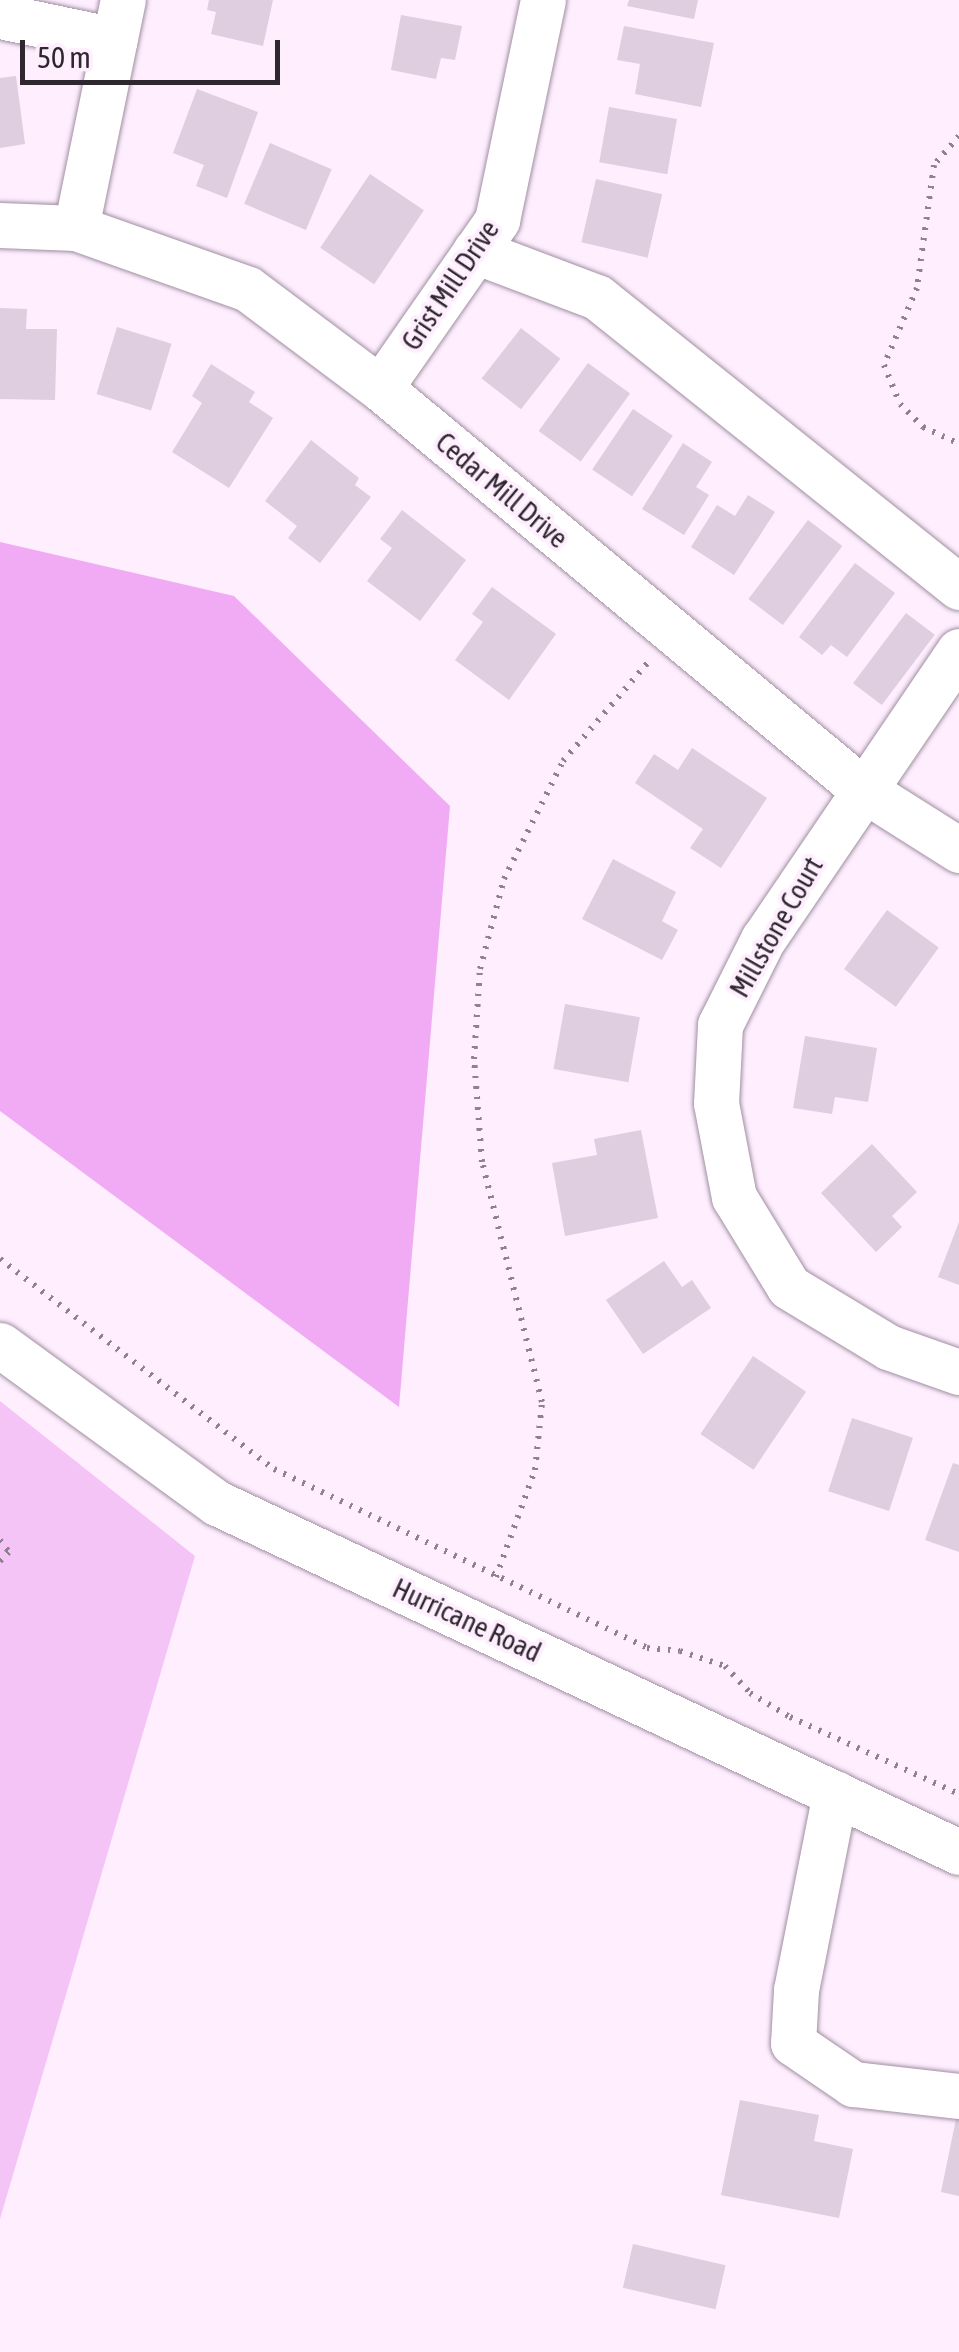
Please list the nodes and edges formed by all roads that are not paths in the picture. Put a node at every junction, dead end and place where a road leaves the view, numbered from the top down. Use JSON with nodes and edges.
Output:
{"nodes":[{"id":1,"x":544,"y":0,"type":"edge"},
{"id":2,"x":0,"y":16,"type":"edge"},
{"id":3,"x":119,"y":20,"type":"edge"},
{"id":4,"x":0,"y":225,"type":"edge"},
{"id":5,"x":76,"y":228,"type":"junction"},
{"id":6,"x":475,"y":251,"type":"junction"},
{"id":7,"x":380,"y":388,"type":"junction"},
{"id":8,"x":959,"y":587,"type":"edge"},
{"id":9,"x":959,"y":651,"type":"edge"},
{"id":10,"x":861,"y":788,"type":"junction"},
{"id":11,"x":959,"y":850,"type":"edge"},
{"id":12,"x":0,"y":1345,"type":"edge"},
{"id":13,"x":959,"y":1372,"type":"edge"},
{"id":14,"x":835,"y":1794,"type":"junction"},
{"id":15,"x":959,"y":1852,"type":"edge"},
{"id":16,"x":959,"y":2096,"type":"edge"}],
"edges":[{"from":1,"to":6,"type":"street","name":"Grist Mill Drive"},
{"from":2,"to":3,"type":"street"},
{"from":3,"to":5,"type":"street"},
{"from":4,"to":5,"type":"street","name":"Cedar Mill Drive"},
{"from":5,"to":7,"type":"street","name":"Cedar Mill Drive"},
{"from":6,"to":7,"type":"street","name":"Grist Mill Drive"},
{"from":6,"to":8,"type":"street"},
{"from":7,"to":10,"type":"street","name":"Cedar Mill Drive"},
{"from":9,"to":10,"type":"street","name":"Millstone Court"},
{"from":10,"to":11,"type":"street","name":"Cedar Mill Drive"},
{"from":10,"to":13,"type":"street","name":"Millstone Court"},
{"from":12,"to":14,"type":"street","name":"Hurricane Road"},
{"from":14,"to":15,"type":"street","name":"Hurricane Road"},
{"from":14,"to":16,"type":"street"}]}
